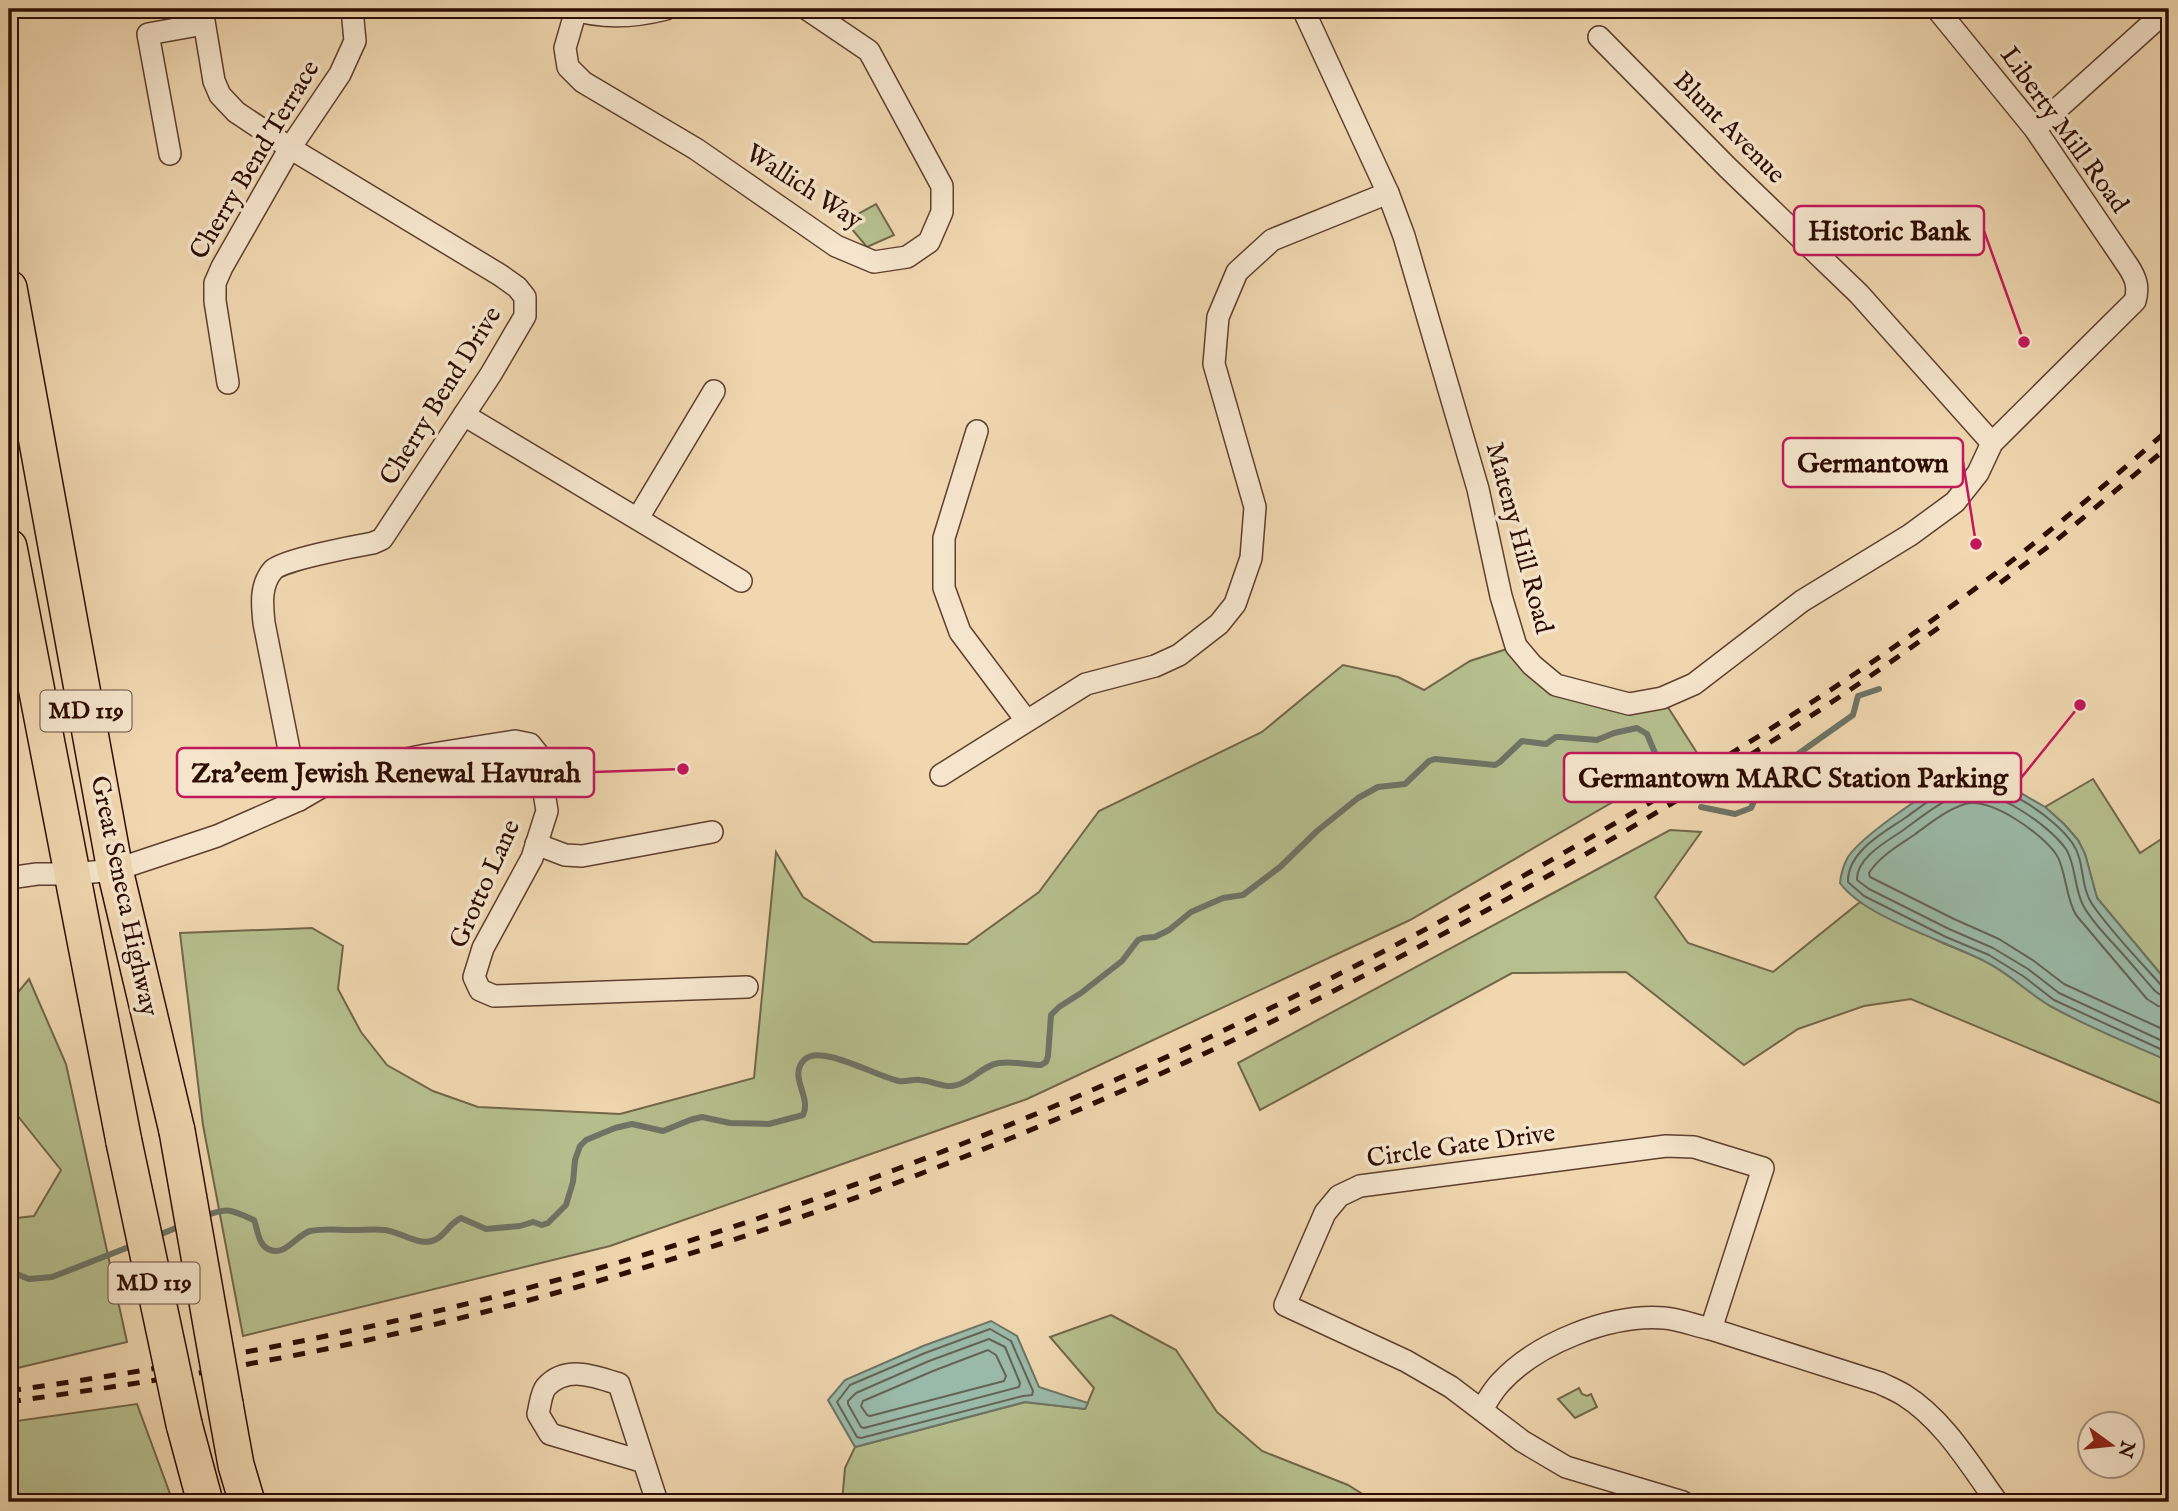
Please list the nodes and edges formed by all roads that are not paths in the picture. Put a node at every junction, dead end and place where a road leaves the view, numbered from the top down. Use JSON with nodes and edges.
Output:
{"nodes":[{"id":1,"x":352,"y":9,"type":"edge"},
{"id":2,"x":574,"y":9,"type":"edge"},
{"id":3,"x":666,"y":9,"type":"edge"},
{"id":4,"x":807,"y":9,"type":"edge"},
{"id":5,"x":1303,"y":9,"type":"edge"},
{"id":6,"x":1937,"y":9,"type":"edge"},
{"id":7,"x":2168,"y":9,"type":"edge"},
{"id":8,"x":203,"y":16,"type":"edge"},
{"id":9,"x":1599,"y":37,"type":"dead end"},
{"id":10,"x":2035,"y":129,"type":"junction"},
{"id":11,"x":290,"y":148,"type":"junction"},
{"id":12,"x":170,"y":154,"type":"dead end"},
{"id":13,"x":1388,"y":193,"type":"junction"},
{"id":14,"x":9,"y":288,"type":"edge"},
{"id":15,"x":2138,"y":289,"type":"joint"},
{"id":16,"x":228,"y":383,"type":"dead end"},
{"id":17,"x":714,"y":391,"type":"dead end"},
{"id":18,"x":464,"y":415,"type":"junction"},
{"id":19,"x":976,"y":431,"type":"dead end"},
{"id":20,"x":1992,"y":443,"type":"junction"},
{"id":21,"x":638,"y":518,"type":"junction"},
{"id":22,"x":9,"y":547,"type":"edge"},
{"id":23,"x":741,"y":581,"type":"dead end"},
{"id":24,"x":1026,"y":720,"type":"junction"},
{"id":25,"x":941,"y":775,"type":"dead end"},
{"id":26,"x":299,"y":800,"type":"junction"},
{"id":27,"x":712,"y":832,"type":"dead end"},
{"id":28,"x":536,"y":844,"type":"junction"},
{"id":29,"x":115,"y":870,"type":"junction"},
{"id":30,"x":71,"y":874,"type":"junction"},
{"id":31,"x":9,"y":877,"type":"edge"},
{"id":32,"x":747,"y":987,"type":"dead end"},
{"id":33,"x":1712,"y":1329,"type":"junction"},
{"id":34,"x":1482,"y":1409,"type":"junction"},
{"id":35,"x":644,"y":1462,"type":"junction"},
{"id":36,"x":205,"y":1502,"type":"edge"},
{"id":37,"x":247,"y":1502,"type":"edge"},
{"id":38,"x":657,"y":1502,"type":"edge"},
{"id":39,"x":1684,"y":1502,"type":"edge"},
{"id":40,"x":1997,"y":1502,"type":"edge"}],
"edges":[{"from":1,"to":11,"type":"street","name":"Cherry Bend Terrace"},
{"from":2,"to":3,"type":"street"},
{"from":2,"to":4,"type":"street","name":"Wallich Way"},
{"from":5,"to":13,"type":"street","name":"Mateny Hill Road"},
{"from":6,"to":10,"type":"street","name":"Liberty Mill Road"},
{"from":7,"to":10,"type":"street"},
{"from":8,"to":11,"type":"street","name":"Cherry Bend Drive"},
{"from":8,"to":12,"type":"street"},
{"from":9,"to":20,"type":"street","name":"Blunt Avenue"},
{"from":10,"to":15,"type":"street","name":"Liberty Mill Road"},
{"from":11,"to":16,"type":"street","name":"Cherry Bend Terrace"},
{"from":11,"to":18,"type":"street","name":"Cherry Bend Drive"},
{"from":13,"to":20,"type":"street","name":"Mateny Hill Road"},
{"from":13,"to":24,"type":"street"},
{"from":14,"to":29,"type":"main road","name":"Great Seneca Highway","number":"MD 119"},
{"from":15,"to":20,"type":"street","name":"Mateny Hill Road"},
{"from":17,"to":21,"type":"street"},
{"from":18,"to":21,"type":"street"},
{"from":18,"to":26,"type":"street","name":"Cherry Bend Drive"},
{"from":19,"to":24,"type":"street"},
{"from":21,"to":23,"type":"street"},
{"from":22,"to":30,"type":"main road","name":"Great Seneca Highway","number":"MD 119"},
{"from":24,"to":25,"type":"street"},
{"from":26,"to":28,"type":"street","name":"Grotto Lane"},
{"from":26,"to":29,"type":"street","name":"Grotto Lane"},
{"from":27,"to":28,"type":"street"},
{"from":28,"to":32,"type":"street","name":"Grotto Lane"},
{"from":29,"to":30,"type":"street","name":"Grotto Lane"},
{"from":29,"to":37,"type":"main road","name":"Great Seneca Highway","number":"MD 119","bridge":true},
{"from":30,"to":31,"type":"street","name":"Grotto Lane"},
{"from":30,"to":36,"type":"main road","name":"Great Seneca Highway","number":"MD 119","bridge":true},
{"from":33,"to":34,"type":"street"},
{"from":33,"to":34,"type":"street","name":"Circle Gate Drive"},
{"from":33,"to":40,"type":"street"},
{"from":34,"to":39,"type":"street","name":"Circle Gate Drive"},
{"from":35,"to":35,"type":"street"},
{"from":35,"to":38,"type":"street"}]}
